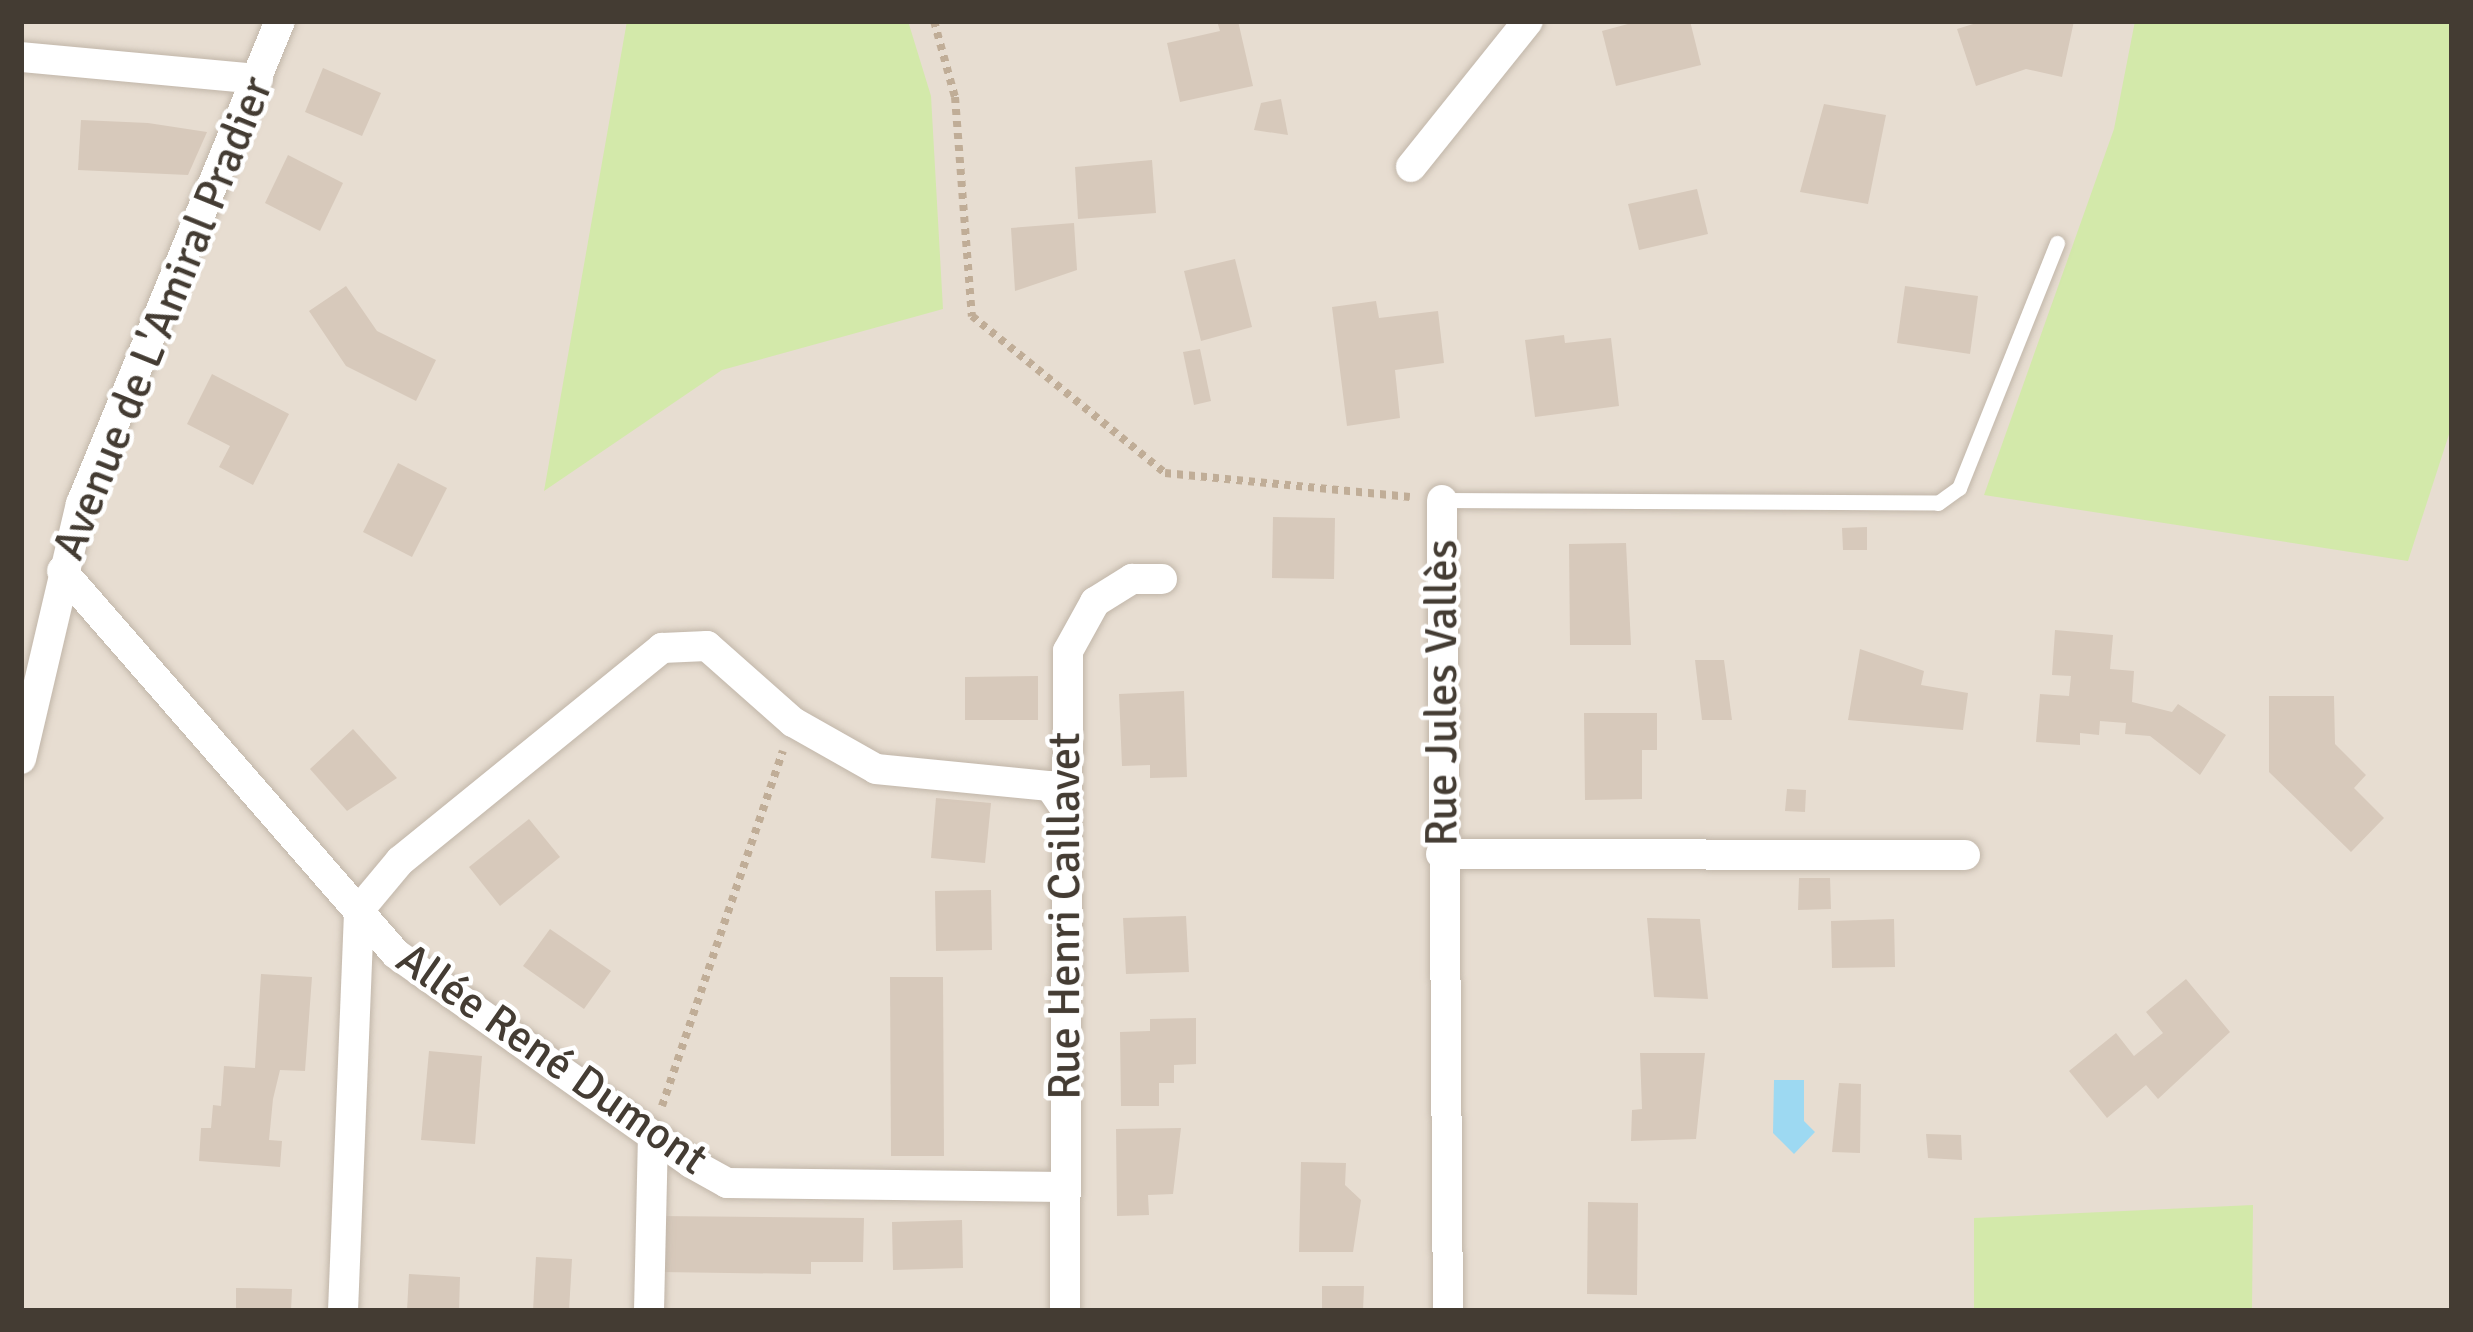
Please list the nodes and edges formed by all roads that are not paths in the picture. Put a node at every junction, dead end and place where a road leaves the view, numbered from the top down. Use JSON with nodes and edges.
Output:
{"nodes":[{"id":1,"x":280,"y":21,"type":"edge"},
{"id":2,"x":1528,"y":21,"type":"edge"},
{"id":3,"x":21,"y":57,"type":"edge"},
{"id":4,"x":258,"y":79,"type":"junction"},
{"id":5,"x":1412,"y":167,"type":"dead end"},
{"id":6,"x":2057,"y":243,"type":"dead end"},
{"id":7,"x":1442,"y":500,"type":"joint"},
{"id":8,"x":62,"y":572,"type":"junction"},
{"id":9,"x":1162,"y":579,"type":"dead end"},
{"id":10,"x":21,"y":758,"type":"edge"},
{"id":11,"x":1065,"y":808,"type":"junction"},
{"id":12,"x":1441,"y":854,"type":"junction"},
{"id":13,"x":1965,"y":855,"type":"dead end"},
{"id":14,"x":359,"y":910,"type":"junction"},
{"id":15,"x":653,"y":1136,"type":"junction"},
{"id":16,"x":1064,"y":1187,"type":"junction"},
{"id":17,"x":343,"y":1311,"type":"edge"},
{"id":18,"x":649,"y":1311,"type":"edge"},
{"id":19,"x":1065,"y":1311,"type":"edge"},
{"id":20,"x":1448,"y":1311,"type":"edge"}],
"edges":[{"from":1,"to":4,"type":"street","name":"Avenue de L'Amiral Pradier"},
{"from":2,"to":5,"type":"street"},
{"from":3,"to":4,"type":"street"},
{"from":4,"to":8,"type":"street","name":"Avenue de L'Amiral Pradier"},
{"from":6,"to":7,"type":"lane","name":"Rue Jules Vallès"},
{"from":7,"to":12,"type":"street","name":"Rue Jules Vallès"},
{"from":8,"to":10,"type":"street","name":"Avenue de L'Amiral Pradier"},
{"from":8,"to":14,"type":"street","name":"Allée René Dumont"},
{"from":9,"to":11,"type":"street","name":"Rue Henri Caillavet"},
{"from":11,"to":14,"type":"street"},
{"from":11,"to":16,"type":"street","name":"Rue Henri Caillavet"},
{"from":12,"to":13,"type":"street"},
{"from":12,"to":20,"type":"street","name":"Rue Jules Vallès"},
{"from":14,"to":15,"type":"street","name":"Allée René Dumont"},
{"from":14,"to":17,"type":"street"},
{"from":15,"to":16,"type":"street","name":"Allée René Dumont"},
{"from":15,"to":18,"type":"street"},
{"from":16,"to":19,"type":"street","name":"Rue Henri Caillavet"}]}
